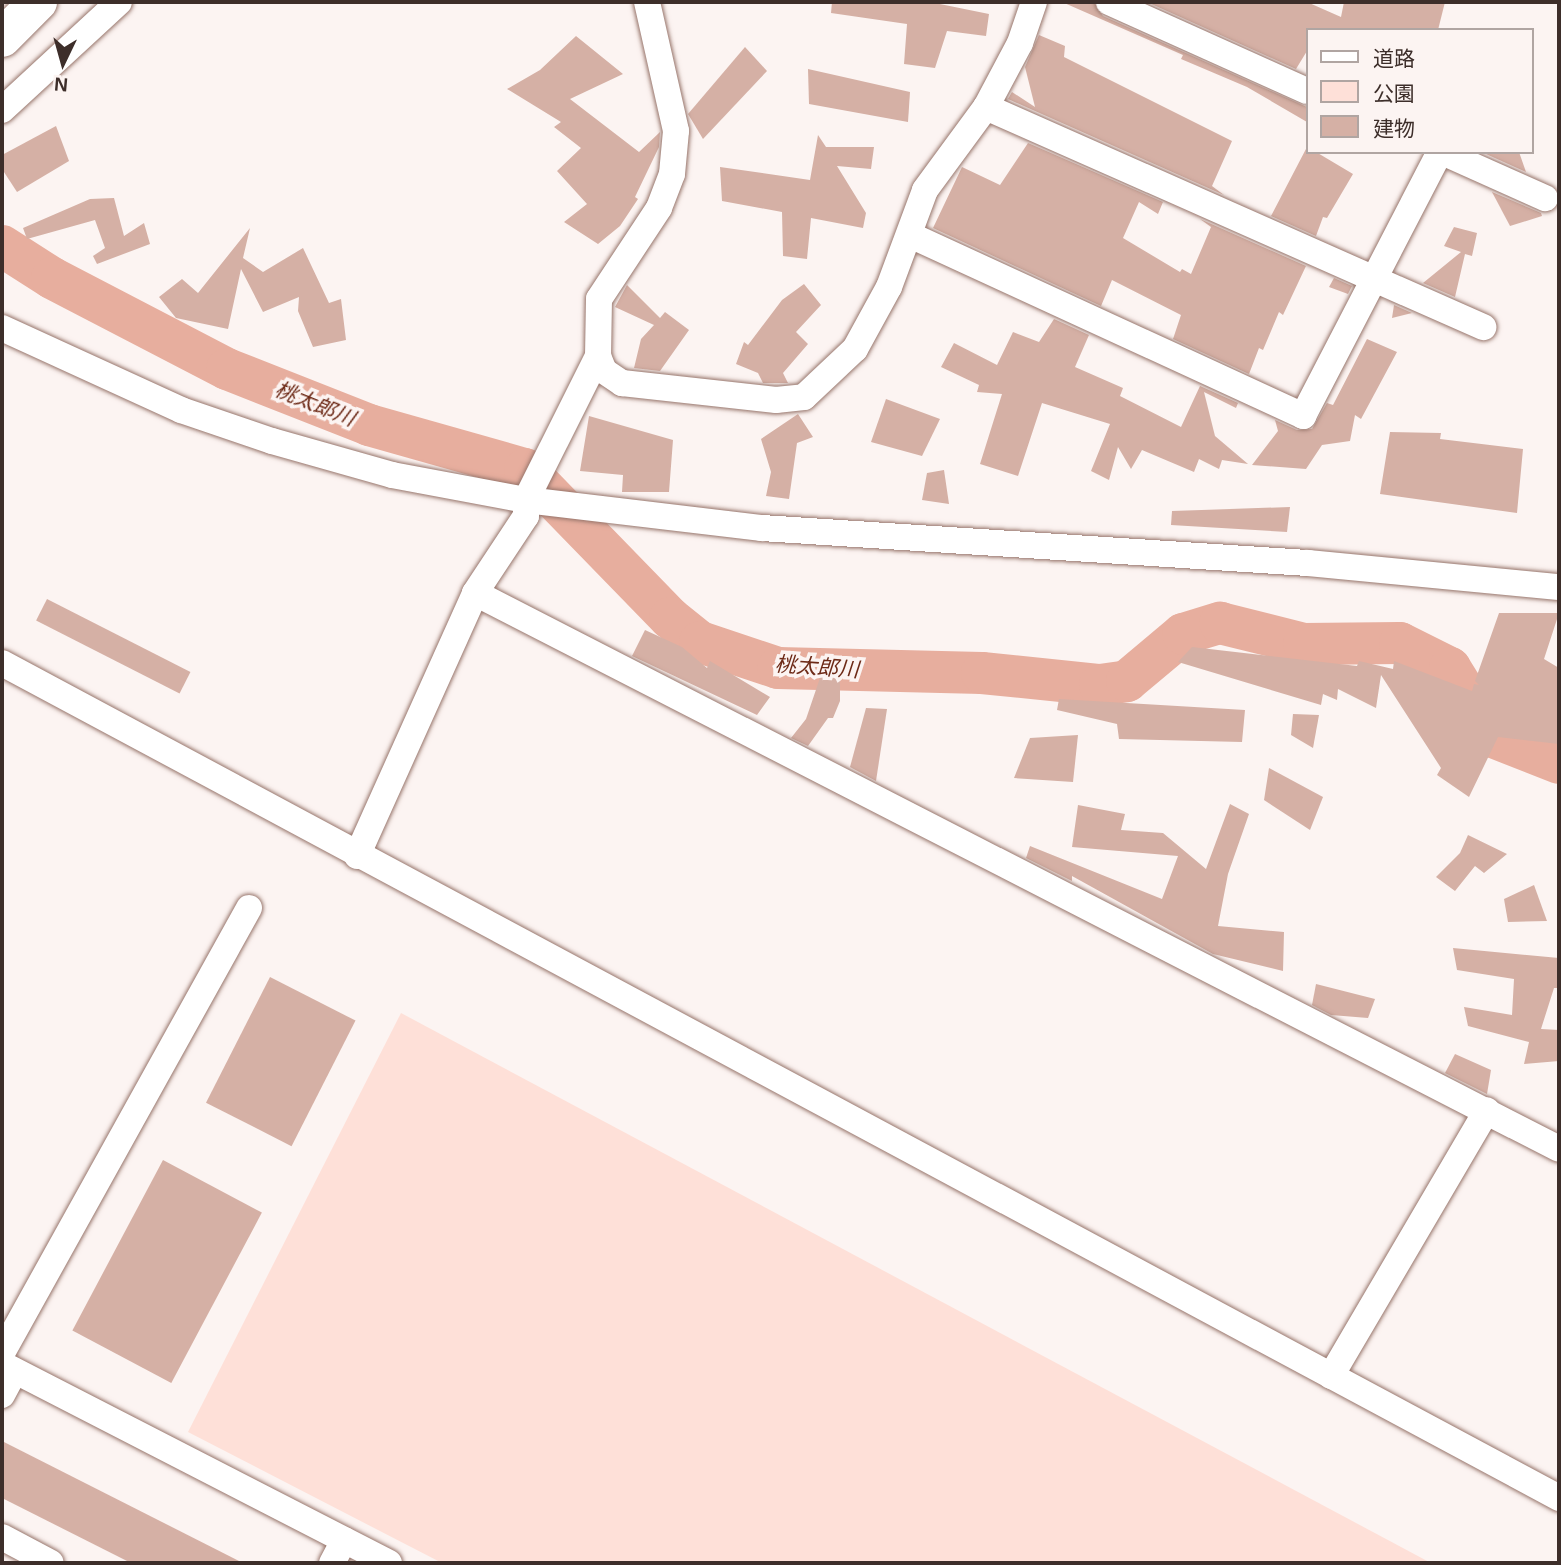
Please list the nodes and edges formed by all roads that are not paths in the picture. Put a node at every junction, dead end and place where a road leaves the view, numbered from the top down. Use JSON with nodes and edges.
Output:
{"nodes":[{"id":1,"x":38,"y":2,"type":"edge"},
{"id":2,"x":119,"y":2,"type":"edge"},
{"id":3,"x":647,"y":2,"type":"edge"},
{"id":4,"x":1034,"y":2,"type":"edge"},
{"id":5,"x":1109,"y":2,"type":"edge"},
{"id":6,"x":2,"y":38,"type":"edge"},
{"id":7,"x":1306,"y":91,"type":"edge"},
{"id":8,"x":986,"y":107,"type":"junction"},
{"id":9,"x":2,"y":110,"type":"edge"},
{"id":10,"x":1440,"y":154,"type":"edge"},
{"id":11,"x":1446,"y":154,"type":"edge"},
{"id":12,"x":1545,"y":198,"type":"dead end"},
{"id":13,"x":910,"y":235,"type":"junction"},
{"id":14,"x":1374,"y":280,"type":"junction"},
{"id":15,"x":2,"y":327,"type":"edge"},
{"id":16,"x":1483,"y":327,"type":"dead end"},
{"id":17,"x":598,"y":356,"type":"junction"},
{"id":18,"x":526,"y":500,"type":"junction"},
{"id":19,"x":1559,"y":587,"type":"edge"},
{"id":20,"x":475,"y":593,"type":"junction"},
{"id":21,"x":2,"y":663,"type":"edge"},
{"id":22,"x":357,"y":856,"type":"junction"},
{"id":23,"x":249,"y":908,"type":"dead end"},
{"id":24,"x":1487,"y":1110,"type":"junction"},
{"id":25,"x":1559,"y":1149,"type":"edge"},
{"id":26,"x":5,"y":1371,"type":"edge"},
{"id":27,"x":1331,"y":1376,"type":"junction"},
{"id":28,"x":1559,"y":1498,"type":"edge"},
{"id":29,"x":2,"y":1537,"type":"edge"},
{"id":30,"x":338,"y":1552,"type":"edge"},
{"id":31,"x":51,"y":1563,"type":"edge"},
{"id":32,"x":389,"y":1563,"type":"edge"}],
"edges":[{"from":1,"to":6,"type":"highway"},
{"from":2,"to":9,"type":"street"},
{"from":3,"to":17,"type":"street"},
{"from":4,"to":8,"type":"street"},
{"from":5,"to":7,"type":"street"},
{"from":8,"to":13,"type":"street"},
{"from":8,"to":14,"type":"street"},
{"from":10,"to":14,"type":"street"},
{"from":11,"to":12,"type":"street"},
{"from":13,"to":14,"type":"street"},
{"from":13,"to":17,"type":"street"},
{"from":14,"to":16,"type":"street"},
{"from":15,"to":18,"type":"street"},
{"from":17,"to":18,"type":"street"},
{"from":18,"to":19,"type":"street"},
{"from":18,"to":20,"type":"street"},
{"from":20,"to":22,"type":"street"},
{"from":20,"to":24,"type":"street"},
{"from":21,"to":22,"type":"street"},
{"from":22,"to":27,"type":"street"},
{"from":23,"to":26,"type":"street"},
{"from":24,"to":25,"type":"street"},
{"from":24,"to":27,"type":"street"},
{"from":26,"to":30,"type":"street"},
{"from":27,"to":28,"type":"street"},
{"from":29,"to":31,"type":"street"},
{"from":30,"to":32,"type":"street"}]}
